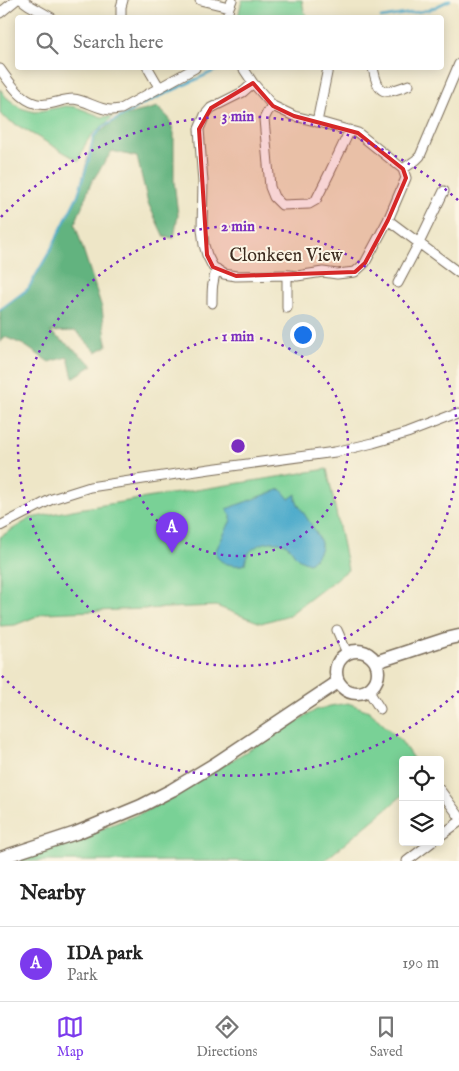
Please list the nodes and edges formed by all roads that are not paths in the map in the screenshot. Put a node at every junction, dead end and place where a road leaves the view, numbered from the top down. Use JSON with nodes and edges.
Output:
{"nodes":[{"id":1,"x":16,"y":0,"type":"edge"},
{"id":2,"x":22,"y":0,"type":"edge"},
{"id":3,"x":123,"y":0,"type":"edge"},
{"id":4,"x":200,"y":0,"type":"edge"},
{"id":5,"x":230,"y":4,"type":"edge"},
{"id":6,"x":0,"y":13,"type":"edge"},
{"id":7,"x":47,"y":15,"type":"edge"},
{"id":8,"x":121,"y":15,"type":"edge"},
{"id":9,"x":459,"y":64,"type":"edge"},
{"id":10,"x":0,"y":69,"type":"edge"},
{"id":11,"x":149,"y":70,"type":"edge"},
{"id":12,"x":190,"y":70,"type":"edge"},
{"id":13,"x":244,"y":70,"type":"edge"},
{"id":14,"x":328,"y":70,"type":"edge"},
{"id":15,"x":374,"y":70,"type":"edge"},
{"id":16,"x":253,"y":83,"type":"junction"},
{"id":17,"x":455,"y":83,"type":"edge"},
{"id":18,"x":409,"y":85,"type":"dead end"},
{"id":19,"x":159,"y":87,"type":"junction"},
{"id":20,"x":273,"y":106,"type":"junction"},
{"id":21,"x":317,"y":122,"type":"junction"},
{"id":22,"x":350,"y":130,"type":"junction"},
{"id":23,"x":403,"y":169,"type":"junction"},
{"id":24,"x":444,"y":191,"type":"dead end"},
{"id":25,"x":388,"y":220,"type":"junction"},
{"id":26,"x":419,"y":243,"type":"junction"},
{"id":27,"x":217,"y":269,"type":"junction"},
{"id":28,"x":459,"y":272,"type":"edge"},
{"id":29,"x":287,"y":275,"type":"junction"},
{"id":30,"x":398,"y":283,"type":"dead end"},
{"id":31,"x":212,"y":303,"type":"dead end"},
{"id":32,"x":287,"y":308,"type":"dead end"},
{"id":33,"x":459,"y":413,"type":"edge"},
{"id":34,"x":0,"y":526,"type":"edge"},
{"id":35,"x":336,"y":630,"type":"dead end"},
{"id":36,"x":459,"y":636,"type":"edge"},
{"id":37,"x":347,"y":653,"type":"junction"},
{"id":38,"x":376,"y":662,"type":"junction"},
{"id":39,"x":338,"y":682,"type":"junction"},
{"id":40,"x":368,"y":690,"type":"junction"},
{"id":41,"x":380,"y":709,"type":"dead end"},
{"id":42,"x":444,"y":795,"type":"edge"},
{"id":43,"x":459,"y":816,"type":"edge"},
{"id":44,"x":457,"y":827,"type":"edge"},
{"id":45,"x":444,"y":834,"type":"edge"},
{"id":46,"x":427,"y":846,"type":"edge"},
{"id":47,"x":0,"y":858,"type":"edge"},
{"id":48,"x":408,"y":861,"type":"edge"}],
"edges":[{"from":1,"to":6,"type":"street"},
{"from":2,"to":7,"type":"street"},
{"from":3,"to":8,"type":"street"},
{"from":4,"to":5,"type":"street"},
{"from":9,"to":17,"type":"street"},
{"from":10,"to":19,"type":"street"},
{"from":11,"to":19,"type":"street"},
{"from":12,"to":19,"type":"street"},
{"from":13,"to":16,"type":"street"},
{"from":14,"to":21,"type":"street"},
{"from":15,"to":18,"type":"street"},
{"from":16,"to":20,"type":"street"},
{"from":16,"to":27,"type":"street","name":"Clonkeen View"},
{"from":17,"to":23,"type":"street"},
{"from":20,"to":21,"type":"street"},
{"from":20,"to":22,"type":"street"},
{"from":21,"to":22,"type":"street"},
{"from":22,"to":23,"type":"street"},
{"from":23,"to":25,"type":"street","name":"Clonkeen View"},
{"from":24,"to":26,"type":"street"},
{"from":25,"to":26,"type":"street"},
{"from":25,"to":29,"type":"street","name":"Clonkeen View"},
{"from":26,"to":28,"type":"street"},
{"from":26,"to":30,"type":"street"},
{"from":27,"to":29,"type":"street","name":"Clonkeen View"},
{"from":27,"to":31,"type":"street"},
{"from":29,"to":32,"type":"street"},
{"from":33,"to":34,"type":"street"},
{"from":35,"to":37,"type":"street"},
{"from":36,"to":38,"type":"main road"},
{"from":37,"to":38,"type":"main road"},
{"from":37,"to":39,"type":"main road"},
{"from":38,"to":40,"type":"main road"},
{"from":39,"to":40,"type":"main road"},
{"from":39,"to":47,"type":"main road"},
{"from":40,"to":41,"type":"street"},
{"from":42,"to":43,"type":"street"},
{"from":44,"to":45,"type":"street"},
{"from":46,"to":48,"type":"street"}]}
